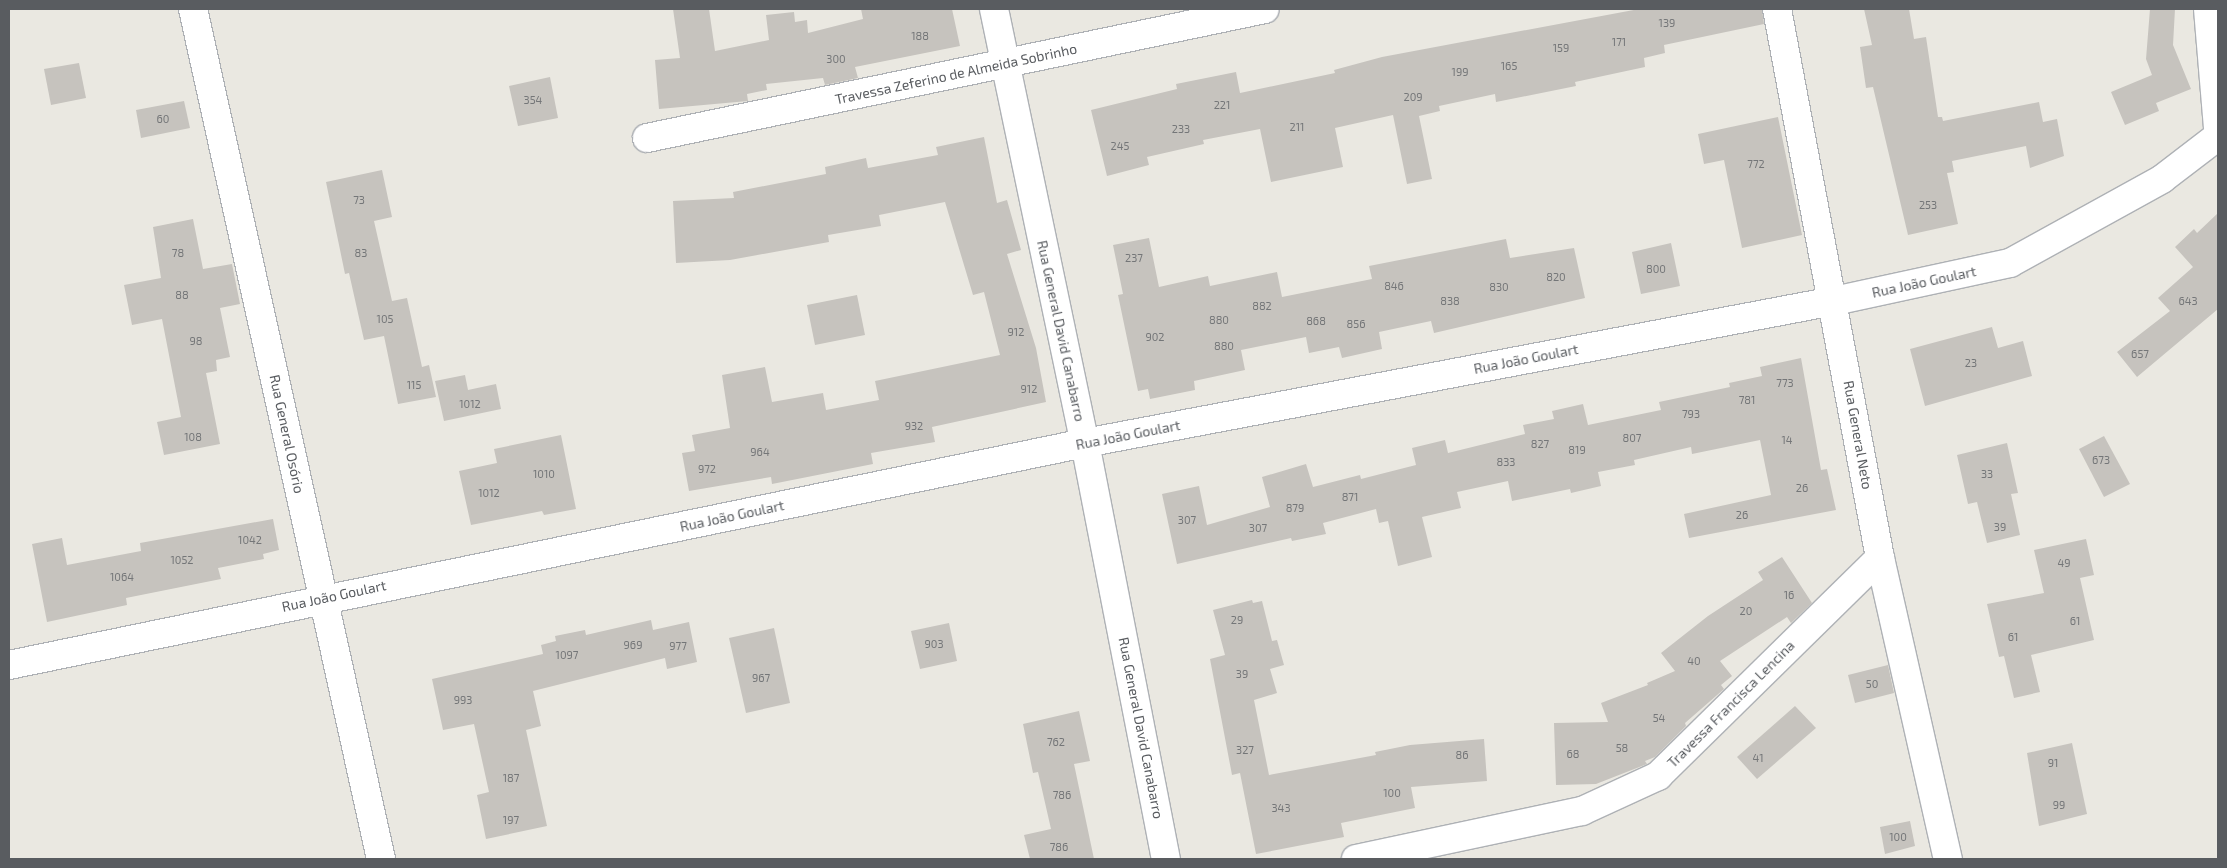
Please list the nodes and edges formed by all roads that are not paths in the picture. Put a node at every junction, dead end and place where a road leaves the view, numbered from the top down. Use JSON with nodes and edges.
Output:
{"nodes":[{"id":1,"x":193,"y":9,"type":"edge"},
{"id":2,"x":994,"y":9,"type":"edge"},
{"id":3,"x":1265,"y":9,"type":"edge"},
{"id":4,"x":1777,"y":9,"type":"edge"},
{"id":5,"x":2208,"y":9,"type":"edge"},
{"id":6,"x":1006,"y":65,"type":"junction"},
{"id":7,"x":2218,"y":128,"type":"edge"},
{"id":8,"x":2218,"y":136,"type":"edge"},
{"id":9,"x":647,"y":138,"type":"dead end"},
{"id":10,"x":1834,"y":301,"type":"junction"},
{"id":11,"x":1085,"y":443,"type":"junction"},
{"id":12,"x":1880,"y":558,"type":"junction"},
{"id":13,"x":323,"y":598,"type":"junction"},
{"id":14,"x":9,"y":665,"type":"edge"},
{"id":15,"x":381,"y":859,"type":"edge"},
{"id":16,"x":1166,"y":859,"type":"edge"},
{"id":17,"x":1356,"y":859,"type":"edge"},
{"id":18,"x":1948,"y":859,"type":"edge"}],
"edges":[{"from":1,"to":13,"type":"street","name":"Rua General Osório"},
{"from":2,"to":6,"type":"street","name":"Rua General David Canabarro"},
{"from":3,"to":6,"type":"street","name":"Travessa Zeferino de Almeida Sobrinho"},
{"from":4,"to":10,"type":"street","name":"Rua General Neto"},
{"from":5,"to":7,"type":"street"},
{"from":6,"to":9,"type":"street","name":"Travessa Zeferino de Almeida Sobrinho"},
{"from":6,"to":11,"type":"street","name":"Rua General David Canabarro"},
{"from":8,"to":10,"type":"street","name":"Rua João Goulart"},
{"from":10,"to":11,"type":"street","name":"Rua João Goulart"},
{"from":10,"to":12,"type":"street","name":"Rua General Neto"},
{"from":11,"to":13,"type":"street","name":"Rua João Goulart"},
{"from":11,"to":16,"type":"street","name":"Rua General David Canabarro"},
{"from":12,"to":17,"type":"street","name":"Travessa Francisca Lencina"},
{"from":12,"to":18,"type":"street","name":"Rua General Neto"},
{"from":13,"to":14,"type":"street","name":"Rua João Goulart"},
{"from":13,"to":15,"type":"street","name":"Rua General Osório"}]}
